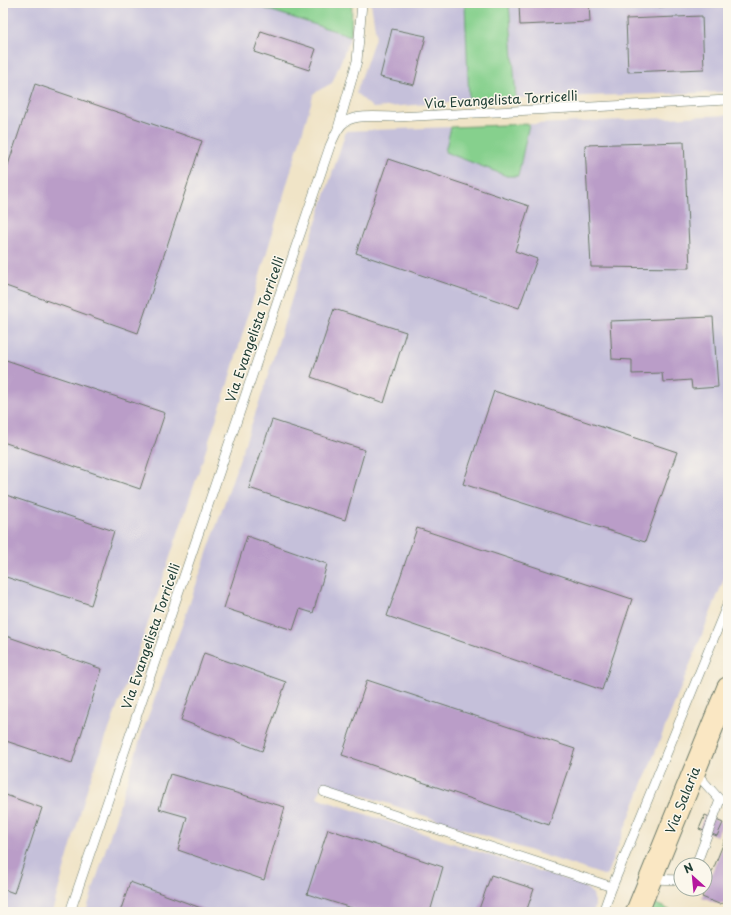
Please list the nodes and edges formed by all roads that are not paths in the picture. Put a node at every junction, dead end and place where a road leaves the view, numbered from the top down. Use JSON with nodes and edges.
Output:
{"nodes":[{"id":1,"x":362,"y":3,"type":"edge"},
{"id":2,"x":728,"y":100,"type":"edge"},
{"id":3,"x":338,"y":129,"type":"junction"},
{"id":4,"x":728,"y":603,"type":"edge"},
{"id":5,"x":728,"y":688,"type":"edge"},
{"id":6,"x":694,"y":770,"type":"junction"},
{"id":7,"x":324,"y":792,"type":"dead end"},
{"id":8,"x":699,"y":857,"type":"edge"},
{"id":9,"x":650,"y":879,"type":"junction"},
{"id":10,"x":673,"y":880,"type":"edge"},
{"id":11,"x":612,"y":887,"type":"junction"},
{"id":12,"x":70,"y":912,"type":"edge"},
{"id":13,"x":603,"y":912,"type":"edge"},
{"id":14,"x":637,"y":912,"type":"edge"}],
"edges":[{"from":1,"to":3,"type":"lane"},
{"from":2,"to":3,"type":"lane","name":"Via Evangelista Torricelli"},
{"from":3,"to":12,"type":"lane","name":"Via Evangelista Torricelli"},
{"from":4,"to":11,"type":"lane"},
{"from":5,"to":6,"type":"main road","name":"Via Salaria"},
{"from":6,"to":8,"type":"lane"},
{"from":6,"to":9,"type":"main road","name":"Via Salaria"},
{"from":7,"to":11,"type":"lane"},
{"from":9,"to":10,"type":"lane"},
{"from":9,"to":14,"type":"main road","name":"Via Salaria"},
{"from":11,"to":13,"type":"lane"}]}
